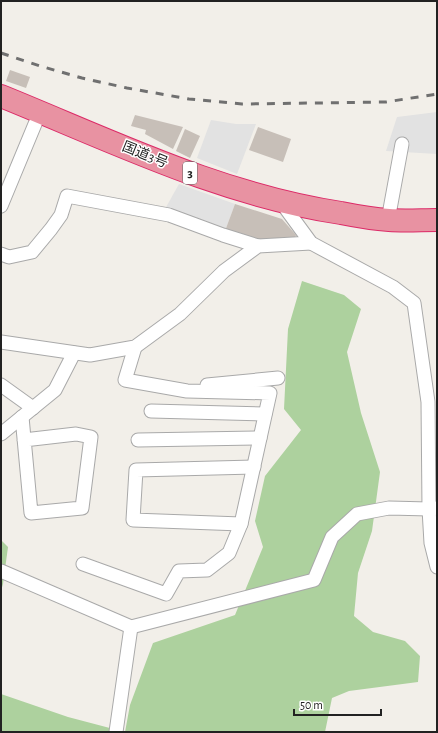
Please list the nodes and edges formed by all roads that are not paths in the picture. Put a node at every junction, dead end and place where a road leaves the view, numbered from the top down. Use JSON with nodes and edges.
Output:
{"nodes":[{"id":1,"x":1,"y":96,"type":"edge"},
{"id":2,"x":40,"y":112,"type":"junction"},
{"id":3,"x":402,"y":144,"type":"dead end"},
{"id":4,"x":281,"y":202,"type":"junction"},
{"id":5,"x":1,"y":206,"type":"edge"},
{"id":6,"x":388,"y":220,"type":"junction"},
{"id":7,"x":437,"y":220,"type":"edge"},
{"id":8,"x":437,"y":232,"type":"edge"},
{"id":9,"x":311,"y":243,"type":"junction"},
{"id":10,"x":258,"y":246,"type":"junction"},
{"id":11,"x":1,"y":254,"type":"edge"},
{"id":12,"x":1,"y":342,"type":"edge"},
{"id":13,"x":135,"y":346,"type":"junction"},
{"id":14,"x":74,"y":353,"type":"junction"},
{"id":15,"x":278,"y":378,"type":"dead end"},
{"id":16,"x":1,"y":386,"type":"edge"},
{"id":17,"x":171,"y":388,"type":"junction"},
{"id":18,"x":33,"y":408,"type":"junction"},
{"id":19,"x":151,"y":411,"type":"dead end"},
{"id":20,"x":265,"y":414,"type":"junction"},
{"id":21,"x":22,"y":417,"type":"junction"},
{"id":22,"x":1,"y":434,"type":"edge"},
{"id":23,"x":260,"y":438,"type":"junction"},
{"id":24,"x":24,"y":440,"type":"dead end"},
{"id":25,"x":138,"y":440,"type":"dead end"},
{"id":26,"x":254,"y":467,"type":"junction"},
{"id":27,"x":433,"y":508,"type":"edge"},
{"id":28,"x":241,"y":524,"type":"junction"},
{"id":29,"x":83,"y":564,"type":"dead end"},
{"id":30,"x":437,"y":567,"type":"edge"},
{"id":31,"x":1,"y":571,"type":"edge"},
{"id":32,"x":131,"y":627,"type":"junction"},
{"id":33,"x":116,"y":732,"type":"edge"}],
"edges":[{"from":1,"to":2,"type":"highway","name":"国道3号","number":"3"},
{"from":2,"to":4,"type":"highway","name":"国道3号","number":"3"},
{"from":2,"to":5,"type":"street"},
{"from":3,"to":6,"type":"street"},
{"from":4,"to":6,"type":"highway","name":"国道3号","number":"3"},
{"from":4,"to":9,"type":"street"},
{"from":6,"to":7,"type":"highway","name":"国道3号","number":"3"},
{"from":6,"to":8,"type":"highway","name":"国道3号","number":"3"},
{"from":9,"to":10,"type":"street"},
{"from":9,"to":27,"type":"street"},
{"from":10,"to":11,"type":"street"},
{"from":10,"to":13,"type":"street"},
{"from":12,"to":14,"type":"street"},
{"from":13,"to":14,"type":"street"},
{"from":13,"to":17,"type":"street"},
{"from":14,"to":18,"type":"street"},
{"from":15,"to":17,"type":"street"},
{"from":16,"to":18,"type":"street"},
{"from":17,"to":20,"type":"street"},
{"from":18,"to":21,"type":"street"},
{"from":19,"to":20,"type":"street"},
{"from":20,"to":23,"type":"street"},
{"from":21,"to":22,"type":"street"},
{"from":21,"to":24,"type":"street"},
{"from":23,"to":25,"type":"street"},
{"from":23,"to":26,"type":"street"},
{"from":26,"to":28,"type":"street"},
{"from":26,"to":28,"type":"street"},
{"from":27,"to":30,"type":"street"},
{"from":27,"to":32,"type":"street"},
{"from":28,"to":29,"type":"street"},
{"from":31,"to":32,"type":"street"},
{"from":32,"to":33,"type":"street"}]}
